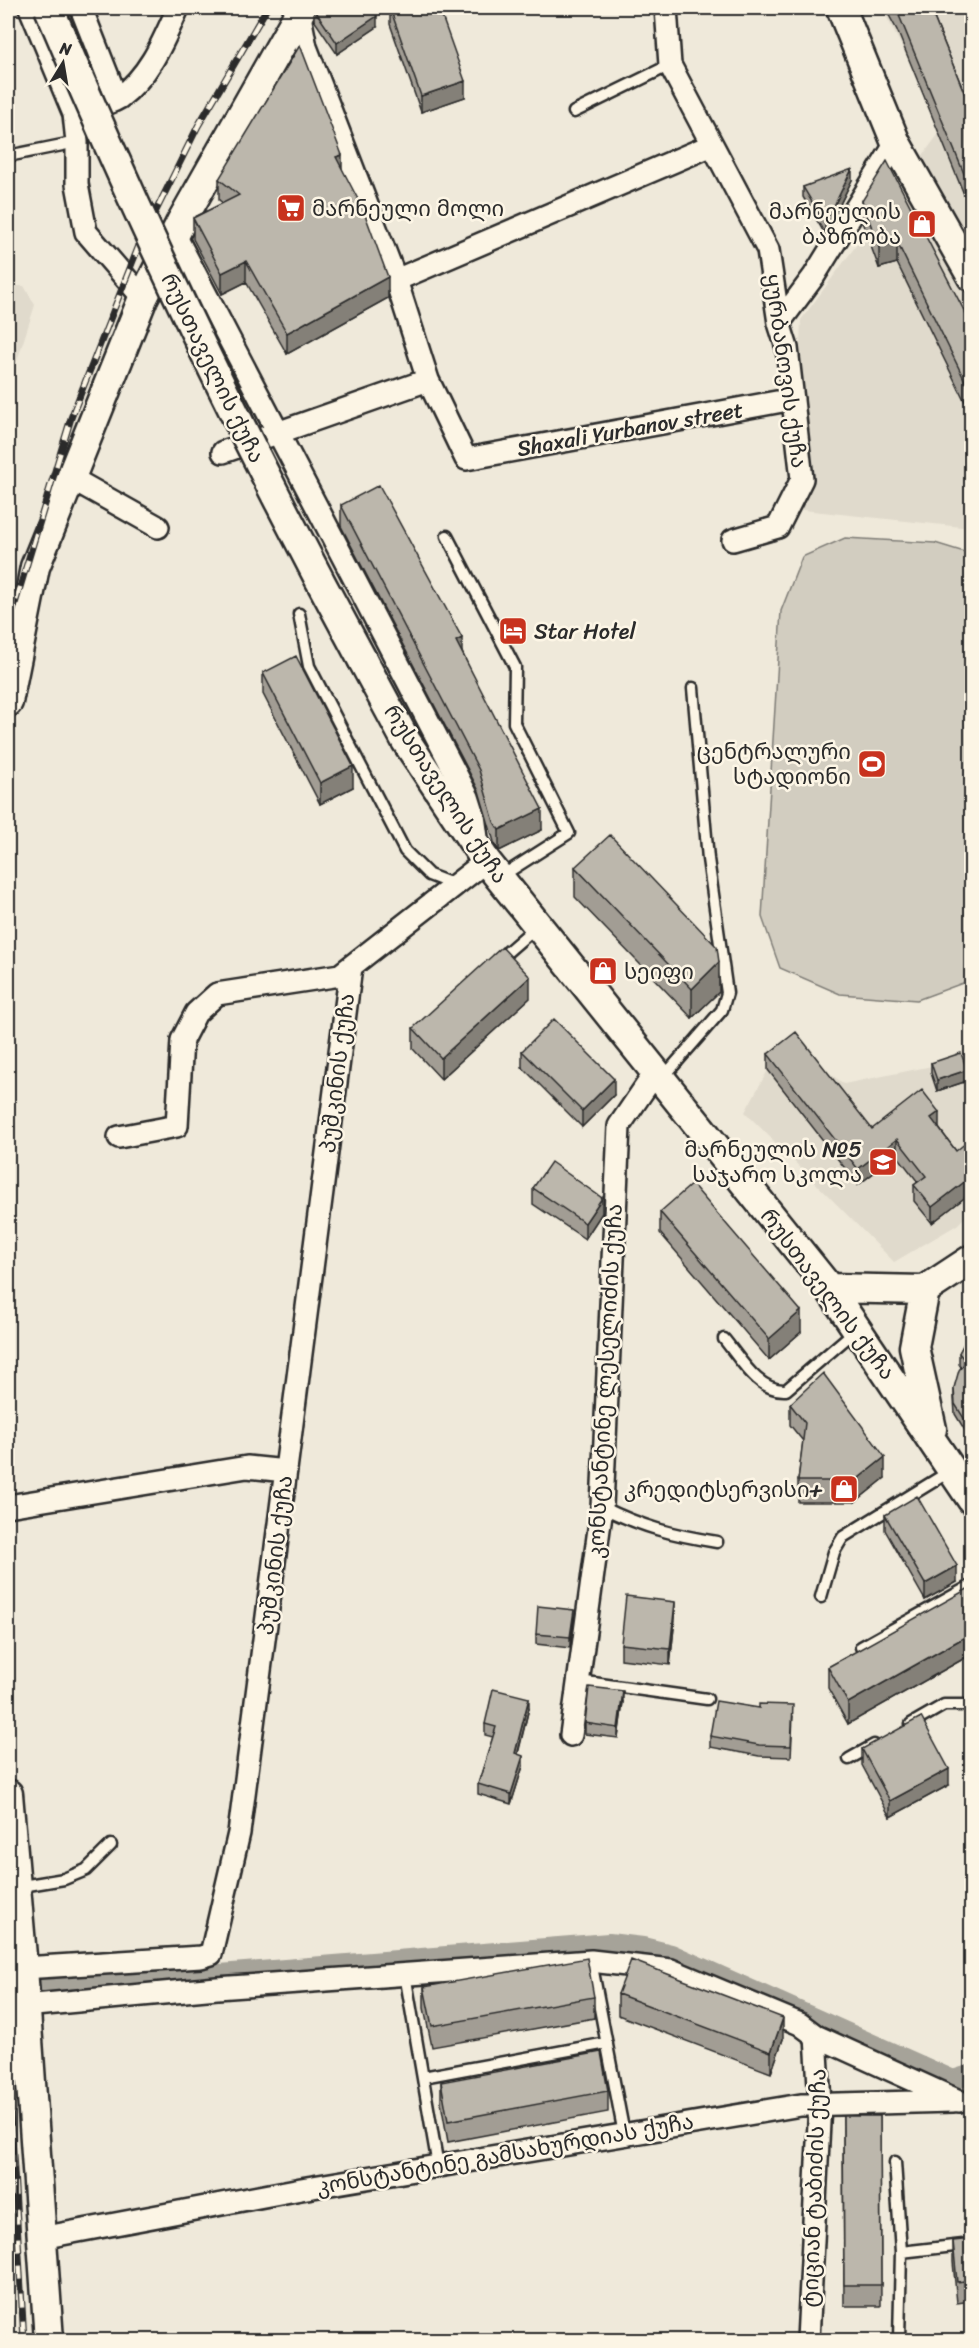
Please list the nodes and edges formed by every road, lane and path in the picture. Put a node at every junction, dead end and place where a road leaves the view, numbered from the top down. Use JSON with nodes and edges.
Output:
{"nodes":[{"id":1,"x":30,"y":8,"type":"edge"},
{"id":2,"x":49,"y":8,"type":"edge"},
{"id":3,"x":81,"y":8,"type":"edge"},
{"id":4,"x":177,"y":8,"type":"edge"},
{"id":5,"x":666,"y":8,"type":"edge"},
{"id":6,"x":841,"y":8,"type":"edge"},
{"id":7,"x":302,"y":9,"type":"edge"},
{"id":8,"x":670,"y":65,"type":"junction"},
{"id":9,"x":117,"y":99,"type":"junction"},
{"id":10,"x":574,"y":112,"type":"dead end"},
{"id":11,"x":74,"y":114,"type":"junction"},
{"id":12,"x":77,"y":142,"type":"junction"},
{"id":13,"x":896,"y":143,"type":"junction"},
{"id":14,"x":712,"y":145,"type":"junction"},
{"id":15,"x":8,"y":156,"type":"edge"},
{"id":16,"x":175,"y":235,"type":"junction"},
{"id":17,"x":972,"y":277,"type":"edge"},
{"id":18,"x":396,"y":280,"type":"junction"},
{"id":19,"x":143,"y":298,"type":"junction"},
{"id":20,"x":779,"y":323,"type":"junction"},
{"id":21,"x":428,"y":380,"type":"junction"},
{"id":22,"x":793,"y":399,"type":"junction"},
{"id":23,"x":278,"y":433,"type":"junction"},
{"id":24,"x":223,"y":452,"type":"dead end"},
{"id":25,"x":72,"y":478,"type":"junction"},
{"id":26,"x":158,"y":527,"type":"dead end"},
{"id":27,"x":447,"y":536,"type":"dead end"},
{"id":28,"x":733,"y":540,"type":"dead end"},
{"id":29,"x":299,"y":614,"type":"dead end"},
{"id":30,"x":693,"y":688,"type":"dead end"},
{"id":31,"x":8,"y":702,"type":"edge"},
{"id":32,"x":488,"y":862,"type":"junction"},
{"id":33,"x":455,"y":885,"type":"junction"},
{"id":34,"x":538,"y":926,"type":"junction"},
{"id":35,"x":493,"y":965,"type":"edge"},
{"id":36,"x":351,"y":967,"type":"junction"},
{"id":37,"x":658,"y":1076,"type":"junction"},
{"id":38,"x":119,"y":1137,"type":"dead end"},
{"id":39,"x":972,"y":1260,"type":"edge"},
{"id":40,"x":829,"y":1288,"type":"junction"},
{"id":41,"x":925,"y":1290,"type":"junction"},
{"id":42,"x":858,"y":1329,"type":"junction"},
{"id":43,"x":724,"y":1339,"type":"dead end"},
{"id":44,"x":936,"y":1446,"type":"junction"},
{"id":45,"x":952,"y":1470,"type":"junction"},
{"id":46,"x":286,"y":1472,"type":"junction"},
{"id":47,"x":972,"y":1500,"type":"edge"},
{"id":48,"x":8,"y":1506,"type":"edge"},
{"id":49,"x":602,"y":1507,"type":"junction"},
{"id":50,"x":717,"y":1542,"type":"dead end"},
{"id":51,"x":972,"y":1585,"type":"edge"},
{"id":52,"x":821,"y":1597,"type":"dead end"},
{"id":53,"x":861,"y":1647,"type":"edge"},
{"id":54,"x":579,"y":1681,"type":"junction"},
{"id":55,"x":707,"y":1699,"type":"dead end"},
{"id":56,"x":972,"y":1705,"type":"edge"},
{"id":57,"x":571,"y":1735,"type":"dead end"},
{"id":58,"x":849,"y":1759,"type":"dead end"},
{"id":59,"x":8,"y":1794,"type":"edge"},
{"id":60,"x":111,"y":1845,"type":"dead end"},
{"id":61,"x":16,"y":1887,"type":"junction"},
{"id":62,"x":591,"y":1961,"type":"junction"},
{"id":63,"x":23,"y":1968,"type":"junction"},
{"id":64,"x":405,"y":1974,"type":"junction"},
{"id":65,"x":24,"y":2006,"type":"junction"},
{"id":66,"x":816,"y":2036,"type":"junction"},
{"id":67,"x":607,"y":2043,"type":"junction"},
{"id":68,"x":423,"y":2077,"type":"junction"},
{"id":69,"x":965,"y":2099,"type":"edge"},
{"id":70,"x":820,"y":2103,"type":"junction"},
{"id":71,"x":624,"y":2134,"type":"junction"},
{"id":72,"x":895,"y":2162,"type":"dead end"},
{"id":73,"x":438,"y":2166,"type":"junction"},
{"id":74,"x":41,"y":2238,"type":"junction"},
{"id":75,"x":972,"y":2244,"type":"edge"},
{"id":76,"x":901,"y":2252,"type":"junction"},
{"id":77,"x":49,"y":2340,"type":"edge"},
{"id":78,"x":808,"y":2340,"type":"edge"},
{"id":79,"x":899,"y":2340,"type":"edge"}],
"edges":[{"from":1,"to":11,"type":"street"},
{"from":2,"to":32,"type":"street","name":"რუსთაველის ქუჩა","bridge":true},
{"from":3,"to":9,"type":"street"},
{"from":4,"to":9,"type":"street"},
{"from":5,"to":8,"type":"street","name":"ყურბანოვის ქუჩა"},
{"from":6,"to":13,"type":"street"},
{"from":7,"to":16,"type":"street"},
{"from":7,"to":18,"type":"street"},
{"from":8,"to":10,"type":"lane"},
{"from":8,"to":14,"type":"street","name":"ყურბანოვის ქუჩა"},
{"from":9,"to":11,"type":"street"},
{"from":11,"to":12,"type":"street"},
{"from":12,"to":15,"type":"lane"},
{"from":12,"to":19,"type":"street"},
{"from":13,"to":17,"type":"street"},
{"from":13,"to":20,"type":"street"},
{"from":14,"to":18,"type":"street"},
{"from":14,"to":20,"type":"street","name":"ყურბანოვის ქუჩა"},
{"from":16,"to":19,"type":"street"},
{"from":16,"to":23,"type":"street"},
{"from":18,"to":21,"type":"street"},
{"from":19,"to":25,"type":"street"},
{"from":20,"to":22,"type":"street","name":"ყურბანოვის ქუჩა"},
{"from":21,"to":22,"type":"street","name":"Shaxali Yurbanov street"},
{"from":21,"to":23,"type":"street"},
{"from":22,"to":28,"type":"street","name":"ყურბანოვის ქუჩა"},
{"from":23,"to":24,"type":"street"},
{"from":23,"to":32,"type":"street"},
{"from":25,"to":26,"type":"street"},
{"from":25,"to":31,"type":"street"},
{"from":27,"to":32,"type":"lane"},
{"from":29,"to":33,"type":"lane"},
{"from":30,"to":37,"type":"lane"},
{"from":32,"to":33,"type":"street"},
{"from":32,"to":34,"type":"street","name":"რუსთაველის ქუჩა"},
{"from":33,"to":36,"type":"street"},
{"from":34,"to":35,"type":"lane"},
{"from":34,"to":37,"type":"street","name":"რუსთაველის ქუჩა"},
{"from":36,"to":38,"type":"street"},
{"from":36,"to":46,"type":"street","name":"პუშკინის ქუჩა"},
{"from":37,"to":40,"type":"street","name":"რუსთაველის ქუჩა"},
{"from":37,"to":49,"type":"street","name":"კონსტანტინე ლესელიძის ქუჩა"},
{"from":39,"to":41,"type":"street"},
{"from":40,"to":41,"type":"street"},
{"from":40,"to":42,"type":"street","name":"რუსთაველის ქუჩა"},
{"from":41,"to":44,"type":"street"},
{"from":42,"to":43,"type":"lane"},
{"from":42,"to":44,"type":"street","name":"რუსთაველის ქუჩა"},
{"from":44,"to":45,"type":"street","name":"რუსთაველის ქუჩა"},
{"from":45,"to":47,"type":"street","name":"რუსთაველის ქუჩა"},
{"from":45,"to":52,"type":"lane"},
{"from":46,"to":48,"type":"street"},
{"from":46,"to":63,"type":"street","name":"პუშკინის ქუჩა"},
{"from":49,"to":50,"type":"lane"},
{"from":49,"to":54,"type":"street","name":"კონსტანტინე ლესელიძის ქუჩა"},
{"from":51,"to":53,"type":"lane"},
{"from":54,"to":55,"type":"lane"},
{"from":54,"to":57,"type":"street","name":"კონსტანტინე ლესელიძის ქუჩა"},
{"from":56,"to":58,"type":"lane"},
{"from":59,"to":61,"type":"street"},
{"from":60,"to":61,"type":"lane"},
{"from":61,"to":63,"type":"street"},
{"from":62,"to":64,"type":"street"},
{"from":62,"to":66,"type":"street"},
{"from":62,"to":67,"type":"lane"},
{"from":63,"to":65,"type":"street"},
{"from":64,"to":65,"type":"street"},
{"from":64,"to":68,"type":"lane"},
{"from":65,"to":74,"type":"street"},
{"from":66,"to":69,"type":"street"},
{"from":66,"to":70,"type":"street","name":"ტიციან ტაბიძის ქუჩა"},
{"from":67,"to":68,"type":"lane"},
{"from":67,"to":71,"type":"lane"},
{"from":68,"to":73,"type":"lane"},
{"from":69,"to":70,"type":"street","name":"კონსტანტინე გამსახურდიას ქუჩა"},
{"from":70,"to":71,"type":"street","name":"კონსტანტინე გამსახურდიას ქუჩა"},
{"from":70,"to":78,"type":"street","name":"ტიციან ტაბიძის ქუჩა"},
{"from":71,"to":73,"type":"street","name":"კონსტანტინე გამსახურდიას ქუჩა"},
{"from":72,"to":76,"type":"lane"},
{"from":73,"to":74,"type":"street","name":"კონსტანტინე გამსახურდიას ქუჩა"},
{"from":74,"to":77,"type":"street"},
{"from":75,"to":76,"type":"lane"},
{"from":76,"to":79,"type":"lane"}]}
